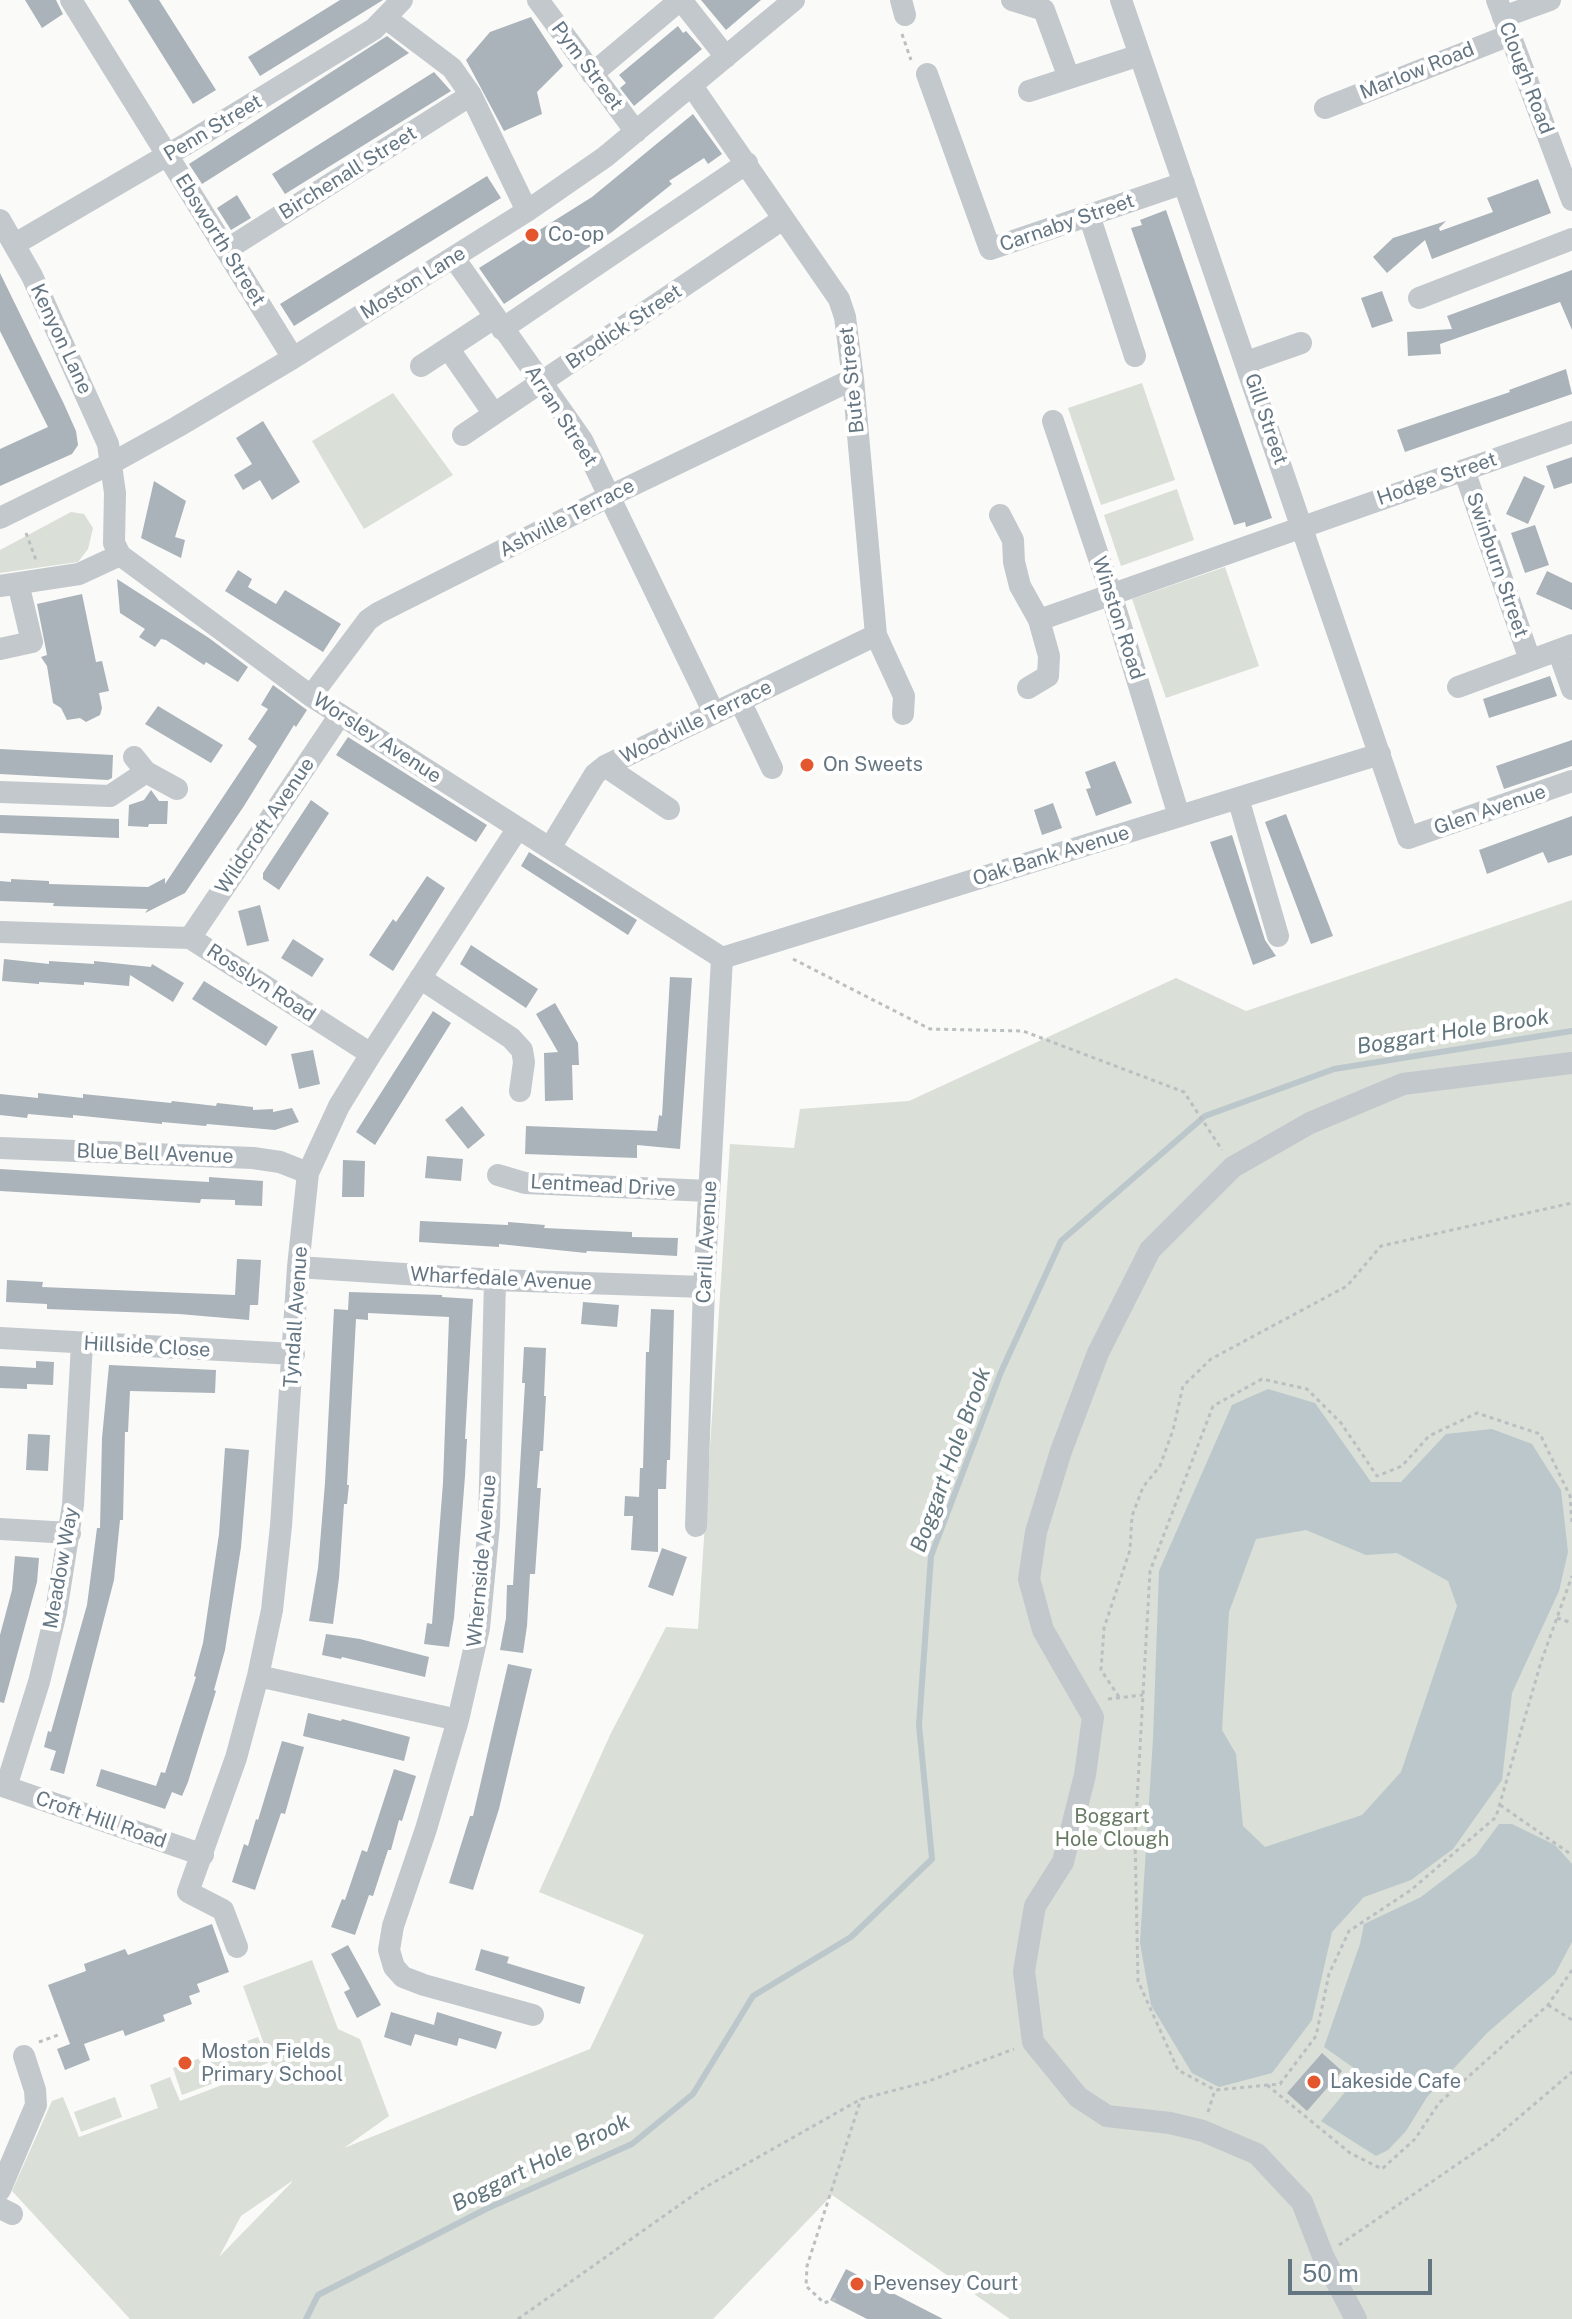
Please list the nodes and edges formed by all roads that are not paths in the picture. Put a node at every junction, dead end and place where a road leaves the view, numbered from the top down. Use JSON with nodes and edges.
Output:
{"nodes":[{"id":1,"x":71,"y":0,"type":"edge"},
{"id":2,"x":402,"y":0,"type":"edge"},
{"id":3,"x":538,"y":0,"type":"edge"},
{"id":4,"x":680,"y":0,"type":"edge"},
{"id":5,"x":794,"y":0,"type":"edge"},
{"id":6,"x":1012,"y":0,"type":"edge"},
{"id":7,"x":1121,"y":0,"type":"edge"},
{"id":8,"x":1550,"y":0,"type":"edge"},
{"id":9,"x":1503,"y":17,"type":"edge"},
{"id":10,"x":387,"y":19,"type":"junction"},
{"id":11,"x":1140,"y":55,"type":"junction"},
{"id":12,"x":726,"y":57,"type":"junction"},
{"id":13,"x":592,"y":74,"type":"junction"},
{"id":14,"x":927,"y":74,"type":"road end"},
{"id":15,"x":1069,"y":78,"type":"junction"},
{"id":16,"x":692,"y":86,"type":"junction"},
{"id":17,"x":1029,"y":91,"type":"dead end"},
{"id":18,"x":471,"y":95,"type":"junction"},
{"id":19,"x":1325,"y":108,"type":"dead end"},
{"id":20,"x":636,"y":132,"type":"junction"},
{"id":21,"x":167,"y":156,"type":"junction"},
{"id":22,"x":747,"y":163,"type":"junction"},
{"id":23,"x":1184,"y":183,"type":"junction"},
{"id":24,"x":1572,"y":197,"type":"edge"},
{"id":25,"x":527,"y":211,"type":"junction"},
{"id":26,"x":1089,"y":215,"type":"junction"},
{"id":27,"x":783,"y":219,"type":"junction"},
{"id":28,"x":0,"y":220,"type":"edge"},
{"id":29,"x":1572,"y":239,"type":"edge"},
{"id":30,"x":15,"y":244,"type":"junction"},
{"id":31,"x":226,"y":250,"type":"junction"},
{"id":32,"x":454,"y":258,"type":"junction"},
{"id":33,"x":1419,"y":298,"type":"dead end"},
{"id":34,"x":498,"y":323,"type":"junction"},
{"id":35,"x":1301,"y":343,"type":"dead end"},
{"id":36,"x":448,"y":348,"type":"junction"},
{"id":37,"x":1135,"y":356,"type":"dead end"},
{"id":38,"x":293,"y":358,"type":"junction"},
{"id":39,"x":1247,"y":362,"type":"junction"},
{"id":40,"x":421,"y":366,"type":"dead end"},
{"id":41,"x":853,"y":379,"type":"junction"},
{"id":42,"x":542,"y":383,"type":"junction"},
{"id":43,"x":494,"y":414,"type":"junction"},
{"id":44,"x":1053,"y":421,"type":"dead end"},
{"id":45,"x":1572,"y":432,"type":"edge"},
{"id":46,"x":463,"y":435,"type":"dead end"},
{"id":47,"x":112,"y":463,"type":"junction"},
{"id":48,"x":1464,"y":470,"type":"junction"},
{"id":49,"x":610,"y":496,"type":"junction"},
{"id":50,"x":1000,"y":515,"type":"dead end"},
{"id":51,"x":0,"y":518,"type":"edge"},
{"id":52,"x":1302,"y":527,"type":"junction"},
{"id":53,"x":120,"y":555,"type":"junction"},
{"id":54,"x":20,"y":583,"type":"edge"},
{"id":55,"x":1111,"y":594,"type":"junction"},
{"id":56,"x":1039,"y":620,"type":"junction"},
{"id":57,"x":876,"y":635,"type":"junction"},
{"id":58,"x":1565,"y":648,"type":"edge"},
{"id":59,"x":0,"y":649,"type":"edge"},
{"id":60,"x":1530,"y":660,"type":"junction"},
{"id":61,"x":1458,"y":687,"type":"dead end"},
{"id":62,"x":1028,"y":688,"type":"dead end"},
{"id":63,"x":1572,"y":689,"type":"edge"},
{"id":64,"x":311,"y":696,"type":"junction"},
{"id":65,"x":740,"y":701,"type":"junction"},
{"id":66,"x":714,"y":713,"type":"junction"},
{"id":67,"x":903,"y":714,"type":"dead end"},
{"id":68,"x":340,"y":715,"type":"junction"},
{"id":69,"x":1380,"y":754,"type":"junction"},
{"id":70,"x":605,"y":766,"type":"junction"},
{"id":71,"x":772,"y":768,"type":"dead end"},
{"id":72,"x":1572,"y":781,"type":"edge"},
{"id":73,"x":177,"y":789,"type":"dead end"},
{"id":74,"x":0,"y":792,"type":"edge"},
{"id":75,"x":1238,"y":798,"type":"junction"},
{"id":76,"x":669,"y":809,"type":"dead end"},
{"id":77,"x":1179,"y":816,"type":"junction"},
{"id":78,"x":518,"y":828,"type":"junction"},
{"id":79,"x":1408,"y":838,"type":"joint"},
{"id":80,"x":550,"y":848,"type":"junction"},
{"id":81,"x":0,"y":932,"type":"edge"},
{"id":82,"x":1278,"y":936,"type":"dead end"},
{"id":83,"x":190,"y":938,"type":"junction"},
{"id":84,"x":722,"y":958,"type":"junction"},
{"id":85,"x":420,"y":978,"type":"junction"},
{"id":86,"x":371,"y":1054,"type":"junction"},
{"id":87,"x":1572,"y":1063,"type":"edge"},
{"id":88,"x":520,"y":1091,"type":"dead end"},
{"id":89,"x":0,"y":1148,"type":"edge"},
{"id":90,"x":308,"y":1173,"type":"junction"},
{"id":91,"x":498,"y":1175,"type":"dead end"},
{"id":92,"x":709,"y":1191,"type":"junction"},
{"id":93,"x":298,"y":1267,"type":"junction"},
{"id":94,"x":495,"y":1280,"type":"junction"},
{"id":95,"x":704,"y":1287,"type":"junction"},
{"id":96,"x":0,"y":1338,"type":"edge"},
{"id":97,"x":82,"y":1344,"type":"junction"},
{"id":98,"x":294,"y":1354,"type":"junction"},
{"id":99,"x":696,"y":1526,"type":"dead end"},
{"id":100,"x":0,"y":1529,"type":"edge"},
{"id":101,"x":70,"y":1533,"type":"junction"},
{"id":102,"x":258,"y":1676,"type":"junction"},
{"id":103,"x":458,"y":1720,"type":"junction"},
{"id":104,"x":3,"y":1786,"type":"edge"},
{"id":105,"x":203,"y":1855,"type":"junction"},
{"id":106,"x":237,"y":1947,"type":"dead end"},
{"id":107,"x":533,"y":2015,"type":"dead end"},
{"id":108,"x":24,"y":2056,"type":"dead end"},
{"id":109,"x":0,"y":2190,"type":"edge"},
{"id":110,"x":1356,"y":2319,"type":"edge"}],
"edges":[{"from":1,"to":21,"type":"street","name":"Ebsworth Street"},
{"from":2,"to":10,"type":"street","name":"Penn Street"},
{"from":3,"to":13,"type":"street","name":"Pym Street"},
{"from":4,"to":12,"type":"street"},
{"from":4,"to":13,"type":"street"},
{"from":5,"to":12,"type":"street","name":"Moston Lane"},
{"from":6,"to":15,"type":"street"},
{"from":7,"to":11,"type":"street","name":"Gill Street"},
{"from":8,"to":9,"type":"street","name":"Marlow Road"},
{"from":9,"to":19,"type":"street","name":"Marlow Road"},
{"from":9,"to":24,"type":"street","name":"Clough Road"},
{"from":10,"to":18,"type":"street"},
{"from":10,"to":21,"type":"street","name":"Penn Street"},
{"from":11,"to":15,"type":"street"},
{"from":11,"to":23,"type":"street","name":"Gill Street"},
{"from":12,"to":16,"type":"street","name":"Moston Lane"},
{"from":13,"to":20,"type":"street","name":"Pym Street"},
{"from":14,"to":26,"type":"street","name":"Carnaby Street"},
{"from":15,"to":17,"type":"street"},
{"from":16,"to":20,"type":"street","name":"Moston Lane"},
{"from":16,"to":22,"type":"street","name":"Bute Street"},
{"from":18,"to":25,"type":"street"},
{"from":18,"to":31,"type":"street","name":"Birchenall Street"},
{"from":20,"to":25,"type":"street","name":"Moston Lane"},
{"from":21,"to":30,"type":"street","name":"Penn Street"},
{"from":21,"to":31,"type":"street","name":"Ebsworth Street"},
{"from":22,"to":27,"type":"street","name":"Bute Street"},
{"from":22,"to":34,"type":"street"},
{"from":23,"to":26,"type":"street","name":"Carnaby Street"},
{"from":23,"to":39,"type":"street","name":"Gill Street"},
{"from":25,"to":32,"type":"street","name":"Moston Lane"},
{"from":26,"to":37,"type":"street"},
{"from":27,"to":41,"type":"street","name":"Bute Street"},
{"from":27,"to":42,"type":"street","name":"Brodick Street"},
{"from":28,"to":30,"type":"street","name":"Kenyon Lane"},
{"from":29,"to":33,"type":"street"},
{"from":30,"to":47,"type":"street","name":"Kenyon Lane"},
{"from":31,"to":38,"type":"street","name":"Ebsworth Street"},
{"from":32,"to":34,"type":"street","name":"Arran Street"},
{"from":32,"to":38,"type":"street","name":"Moston Lane"},
{"from":34,"to":36,"type":"street"},
{"from":34,"to":42,"type":"street","name":"Arran Street"},
{"from":35,"to":39,"type":"street"},
{"from":36,"to":40,"type":"street"},
{"from":36,"to":43,"type":"street"},
{"from":38,"to":47,"type":"street","name":"Moston Lane"},
{"from":39,"to":52,"type":"street","name":"Gill Street"},
{"from":41,"to":49,"type":"street","name":"Ashville Terrace"},
{"from":41,"to":57,"type":"street","name":"Bute Street"},
{"from":42,"to":43,"type":"street","name":"Brodick Street"},
{"from":42,"to":49,"type":"street","name":"Arran Street"},
{"from":43,"to":46,"type":"street","name":"Brodick Street"},
{"from":44,"to":55,"type":"street","name":"Winston Road"},
{"from":45,"to":48,"type":"street","name":"Hodge Street"},
{"from":47,"to":51,"type":"street","name":"Moston Lane"},
{"from":47,"to":53,"type":"street"},
{"from":48,"to":52,"type":"street","name":"Hodge Street"},
{"from":48,"to":60,"type":"street","name":"Swinburn Street"},
{"from":49,"to":64,"type":"street","name":"Ashville Terrace"},
{"from":49,"to":66,"type":"street","name":"Arran Street"},
{"from":50,"to":56,"type":"street"},
{"from":52,"to":55,"type":"street","name":"Hodge Street"},
{"from":52,"to":69,"type":"street","name":"Gill Street"},
{"from":53,"to":54,"type":"street"},
{"from":53,"to":64,"type":"street","name":"Worsley Avenue"},
{"from":54,"to":59,"type":"street"},
{"from":55,"to":56,"type":"street","name":"Hodge Street"},
{"from":55,"to":77,"type":"street","name":"Winston Road"},
{"from":56,"to":62,"type":"street"},
{"from":57,"to":65,"type":"street","name":"Woodville Terrace"},
{"from":57,"to":67,"type":"street","name":"Bute Street"},
{"from":58,"to":60,"type":"street"},
{"from":58,"to":63,"type":"street"},
{"from":60,"to":61,"type":"street"},
{"from":64,"to":68,"type":"street","name":"Worsley Avenue"},
{"from":65,"to":66,"type":"street","name":"Woodville Terrace"},
{"from":65,"to":71,"type":"street"},
{"from":66,"to":70,"type":"street","name":"Woodville Terrace"},
{"from":68,"to":78,"type":"street","name":"Worsley Avenue"},
{"from":68,"to":83,"type":"street","name":"Wildcroft Avenue"},
{"from":69,"to":75,"type":"street","name":"Oak Bank Avenue"},
{"from":69,"to":79,"type":"street","name":"Gill Street"},
{"from":70,"to":76,"type":"street"},
{"from":70,"to":80,"type":"street","name":"Woodville Terrace"},
{"from":72,"to":79,"type":"street","name":"Glen Avenue"},
{"from":73,"to":74,"type":"street"},
{"from":75,"to":77,"type":"street","name":"Oak Bank Avenue"},
{"from":75,"to":82,"type":"street"},
{"from":77,"to":84,"type":"street","name":"Oak Bank Avenue"},
{"from":78,"to":80,"type":"street","name":"Worsley Avenue"},
{"from":78,"to":85,"type":"street","name":"Tyndall Avenue"},
{"from":80,"to":84,"type":"street","name":"Worsley Avenue"},
{"from":81,"to":83,"type":"street","name":"Rosslyn Road"},
{"from":83,"to":86,"type":"street","name":"Rosslyn Road"},
{"from":84,"to":92,"type":"street","name":"Carill Avenue"},
{"from":85,"to":86,"type":"street","name":"Tyndall Avenue"},
{"from":85,"to":88,"type":"street"},
{"from":86,"to":90,"type":"street","name":"Tyndall Avenue"},
{"from":87,"to":110,"type":"street"},
{"from":89,"to":90,"type":"street","name":"Blue Bell Avenue"},
{"from":90,"to":93,"type":"street","name":"Tyndall Avenue"},
{"from":91,"to":92,"type":"street","name":"Lentmead Drive"},
{"from":92,"to":95,"type":"street","name":"Carill Avenue"},
{"from":93,"to":94,"type":"street","name":"Wharfedale Avenue"},
{"from":93,"to":98,"type":"street","name":"Tyndall Avenue"},
{"from":94,"to":95,"type":"street","name":"Wharfedale Avenue"},
{"from":94,"to":103,"type":"street","name":"Whernside Avenue"},
{"from":95,"to":99,"type":"street","name":"Carill Avenue"},
{"from":96,"to":97,"type":"street","name":"Hillside Close"},
{"from":97,"to":98,"type":"street","name":"Hillside Close"},
{"from":97,"to":101,"type":"street","name":"Meadow Way"},
{"from":98,"to":102,"type":"street","name":"Tyndall Avenue"},
{"from":100,"to":101,"type":"street"},
{"from":101,"to":104,"type":"street","name":"Meadow Way"},
{"from":102,"to":103,"type":"street"},
{"from":102,"to":105,"type":"street","name":"Tyndall Avenue"},
{"from":103,"to":107,"type":"street","name":"Whernside Avenue"},
{"from":104,"to":105,"type":"street","name":"Croft Hill Road"},
{"from":105,"to":106,"type":"street","name":"Tyndall Avenue"},
{"from":108,"to":109,"type":"street"}]}
